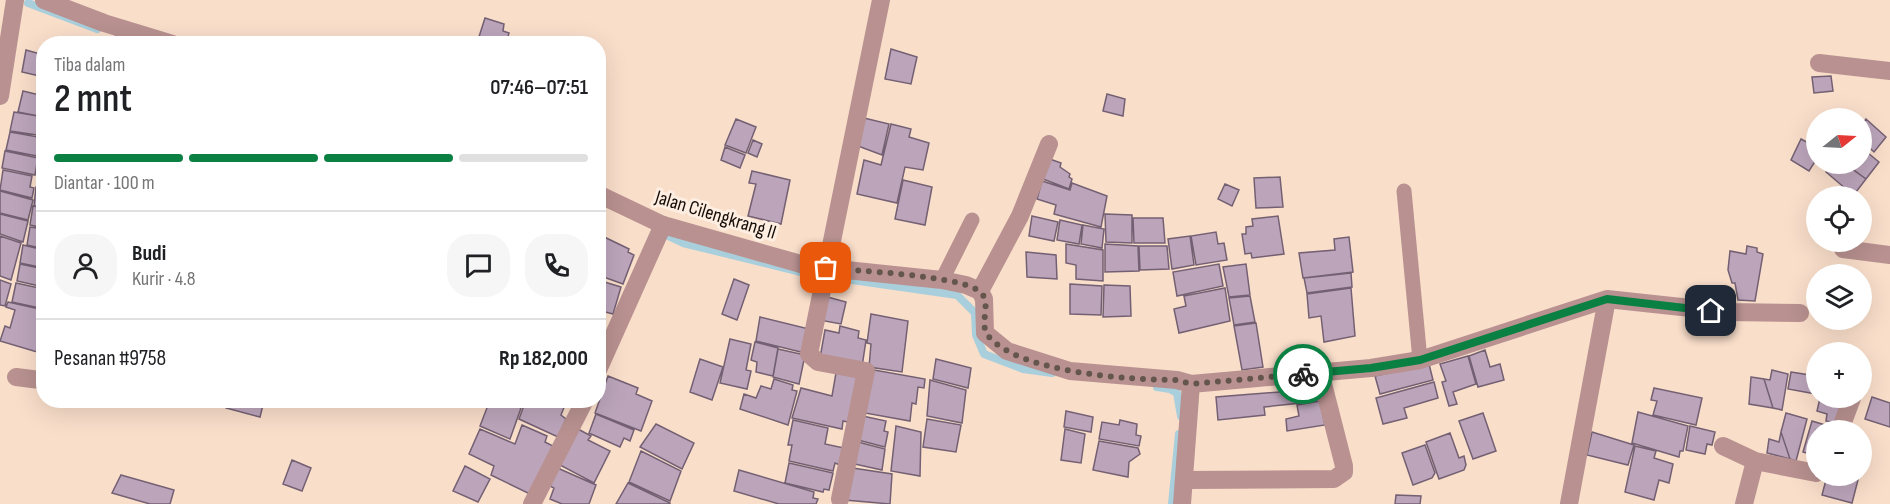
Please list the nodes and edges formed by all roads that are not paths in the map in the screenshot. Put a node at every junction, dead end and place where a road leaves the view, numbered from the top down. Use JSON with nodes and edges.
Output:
{"nodes":[{"id":1,"x":15,"y":0,"type":"edge"},
{"id":2,"x":44,"y":0,"type":"edge"},
{"id":3,"x":881,"y":0,"type":"edge"},
{"id":4,"x":121,"y":36,"type":"edge"},
{"id":5,"x":1819,"y":63,"type":"dead end"},
{"id":6,"x":1890,"y":71,"type":"edge"},
{"id":7,"x":0,"y":96,"type":"edge"},
{"id":8,"x":1049,"y":144,"type":"dead end"},
{"id":9,"x":1404,"y":191,"type":"dead end"},
{"id":10,"x":606,"y":198,"type":"edge"},
{"id":11,"x":972,"y":220,"type":"dead end"},
{"id":12,"x":663,"y":225,"type":"junction"},
{"id":13,"x":1866,"y":252,"type":"edge"},
{"id":14,"x":1890,"y":255,"type":"edge"},
{"id":15,"x":826,"y":268,"type":"junction"},
{"id":16,"x":942,"y":280,"type":"junction"},
{"id":17,"x":980,"y":291,"type":"junction"},
{"id":18,"x":1607,"y":299,"type":"junction"},
{"id":19,"x":1800,"y":313,"type":"dead end"},
{"id":20,"x":606,"y":352,"type":"edge"},
{"id":21,"x":1420,"y":360,"type":"junction"},
{"id":22,"x":1320,"y":372,"type":"junction"},
{"id":23,"x":16,"y":376,"type":"dead end"},
{"id":24,"x":36,"y":379,"type":"edge"},
{"id":25,"x":1191,"y":384,"type":"junction"},
{"id":26,"x":581,"y":408,"type":"edge"},
{"id":27,"x":1723,"y":446,"type":"dead end"},
{"id":28,"x":1755,"y":460,"type":"junction"},
{"id":29,"x":1806,"y":471,"type":"edge"},
{"id":30,"x":1185,"y":480,"type":"junction"},
{"id":31,"x":840,"y":499,"type":"dead end"},
{"id":32,"x":531,"y":504,"type":"edge"},
{"id":33,"x":1182,"y":504,"type":"edge"},
{"id":34,"x":1569,"y":504,"type":"edge"},
{"id":35,"x":1744,"y":504,"type":"edge"}],
"edges":[{"from":1,"to":7,"type":"street"},
{"from":2,"to":4,"type":"street"},
{"from":3,"to":15,"type":"street"},
{"from":5,"to":6,"type":"street"},
{"from":8,"to":17,"type":"street"},
{"from":9,"to":21,"type":"lane"},
{"from":10,"to":12,"type":"street","name":"Jalan Cilengkrang II"},
{"from":11,"to":16,"type":"lane"},
{"from":12,"to":15,"type":"street","name":"Jalan Cilengkrang II"},
{"from":12,"to":20,"type":"street"},
{"from":13,"to":14,"type":"street"},
{"from":15,"to":16,"type":"street","name":"Jalan Cilengkrang II"},
{"from":15,"to":31,"type":"street"},
{"from":16,"to":17,"type":"street","name":"Jalan Cilengkrang II"},
{"from":17,"to":25,"type":"street"},
{"from":18,"to":19,"type":"street"},
{"from":18,"to":21,"type":"street"},
{"from":18,"to":34,"type":"street"},
{"from":21,"to":22,"type":"street"},
{"from":22,"to":25,"type":"street"},
{"from":22,"to":30,"type":"street"},
{"from":23,"to":24,"type":"street"},
{"from":25,"to":30,"type":"street"},
{"from":26,"to":32,"type":"street"},
{"from":27,"to":28,"type":"street"},
{"from":28,"to":29,"type":"street"},
{"from":28,"to":35,"type":"street"},
{"from":30,"to":33,"type":"street"}]}
